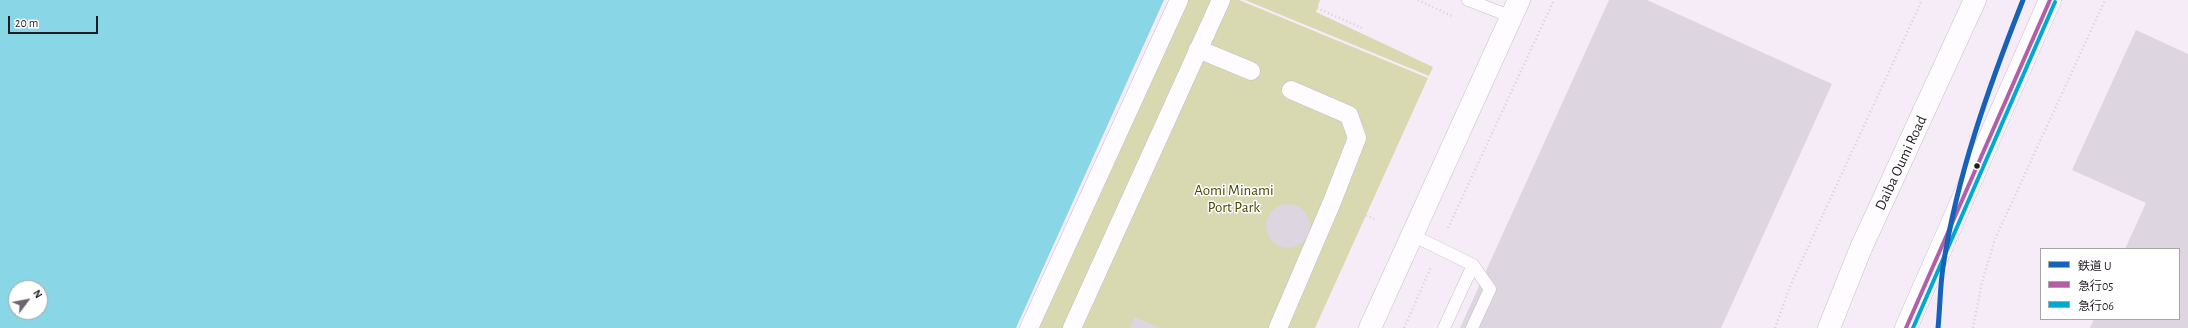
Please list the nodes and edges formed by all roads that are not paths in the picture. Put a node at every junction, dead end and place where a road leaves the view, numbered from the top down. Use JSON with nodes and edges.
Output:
{"nodes":[{"id":1,"x":1179,"y":0,"type":"edge"},
{"id":2,"x":1221,"y":0,"type":"edge"},
{"id":3,"x":1468,"y":0,"type":"edge"},
{"id":4,"x":1975,"y":0,"type":"edge"},
{"id":5,"x":2050,"y":0,"type":"edge"},
{"id":6,"x":1516,"y":8,"type":"edge"},
{"id":7,"x":1198,"y":49,"type":"junction"},
{"id":8,"x":1251,"y":71,"type":"dead end"},
{"id":9,"x":1291,"y":90,"type":"dead end"},
{"id":10,"x":1412,"y":235,"type":"junction"},
{"id":11,"x":1473,"y":265,"type":"junction"},
{"id":12,"x":1372,"y":327,"type":"edge"},
{"id":13,"x":1029,"y":328,"type":"edge"},
{"id":14,"x":1072,"y":328,"type":"edge"},
{"id":15,"x":1278,"y":328,"type":"edge"},
{"id":16,"x":1444,"y":328,"type":"edge"},
{"id":17,"x":1472,"y":328,"type":"edge"},
{"id":18,"x":1829,"y":328,"type":"edge"},
{"id":19,"x":1906,"y":328,"type":"edge"}],
"edges":[{"from":1,"to":13,"type":"street"},
{"from":2,"to":7,"type":"street"},
{"from":3,"to":6,"type":"lane"},
{"from":4,"to":18,"type":"main road","name":"Daiba Oumi Road"},
{"from":5,"to":19,"type":"main road"},
{"from":6,"to":10,"type":"main road"},
{"from":7,"to":8,"type":"street"},
{"from":7,"to":14,"type":"street"},
{"from":9,"to":15,"type":"street"},
{"from":10,"to":11,"type":"lane"},
{"from":10,"to":12,"type":"main road"},
{"from":11,"to":16,"type":"lane"},
{"from":11,"to":17,"type":"lane"}]}
